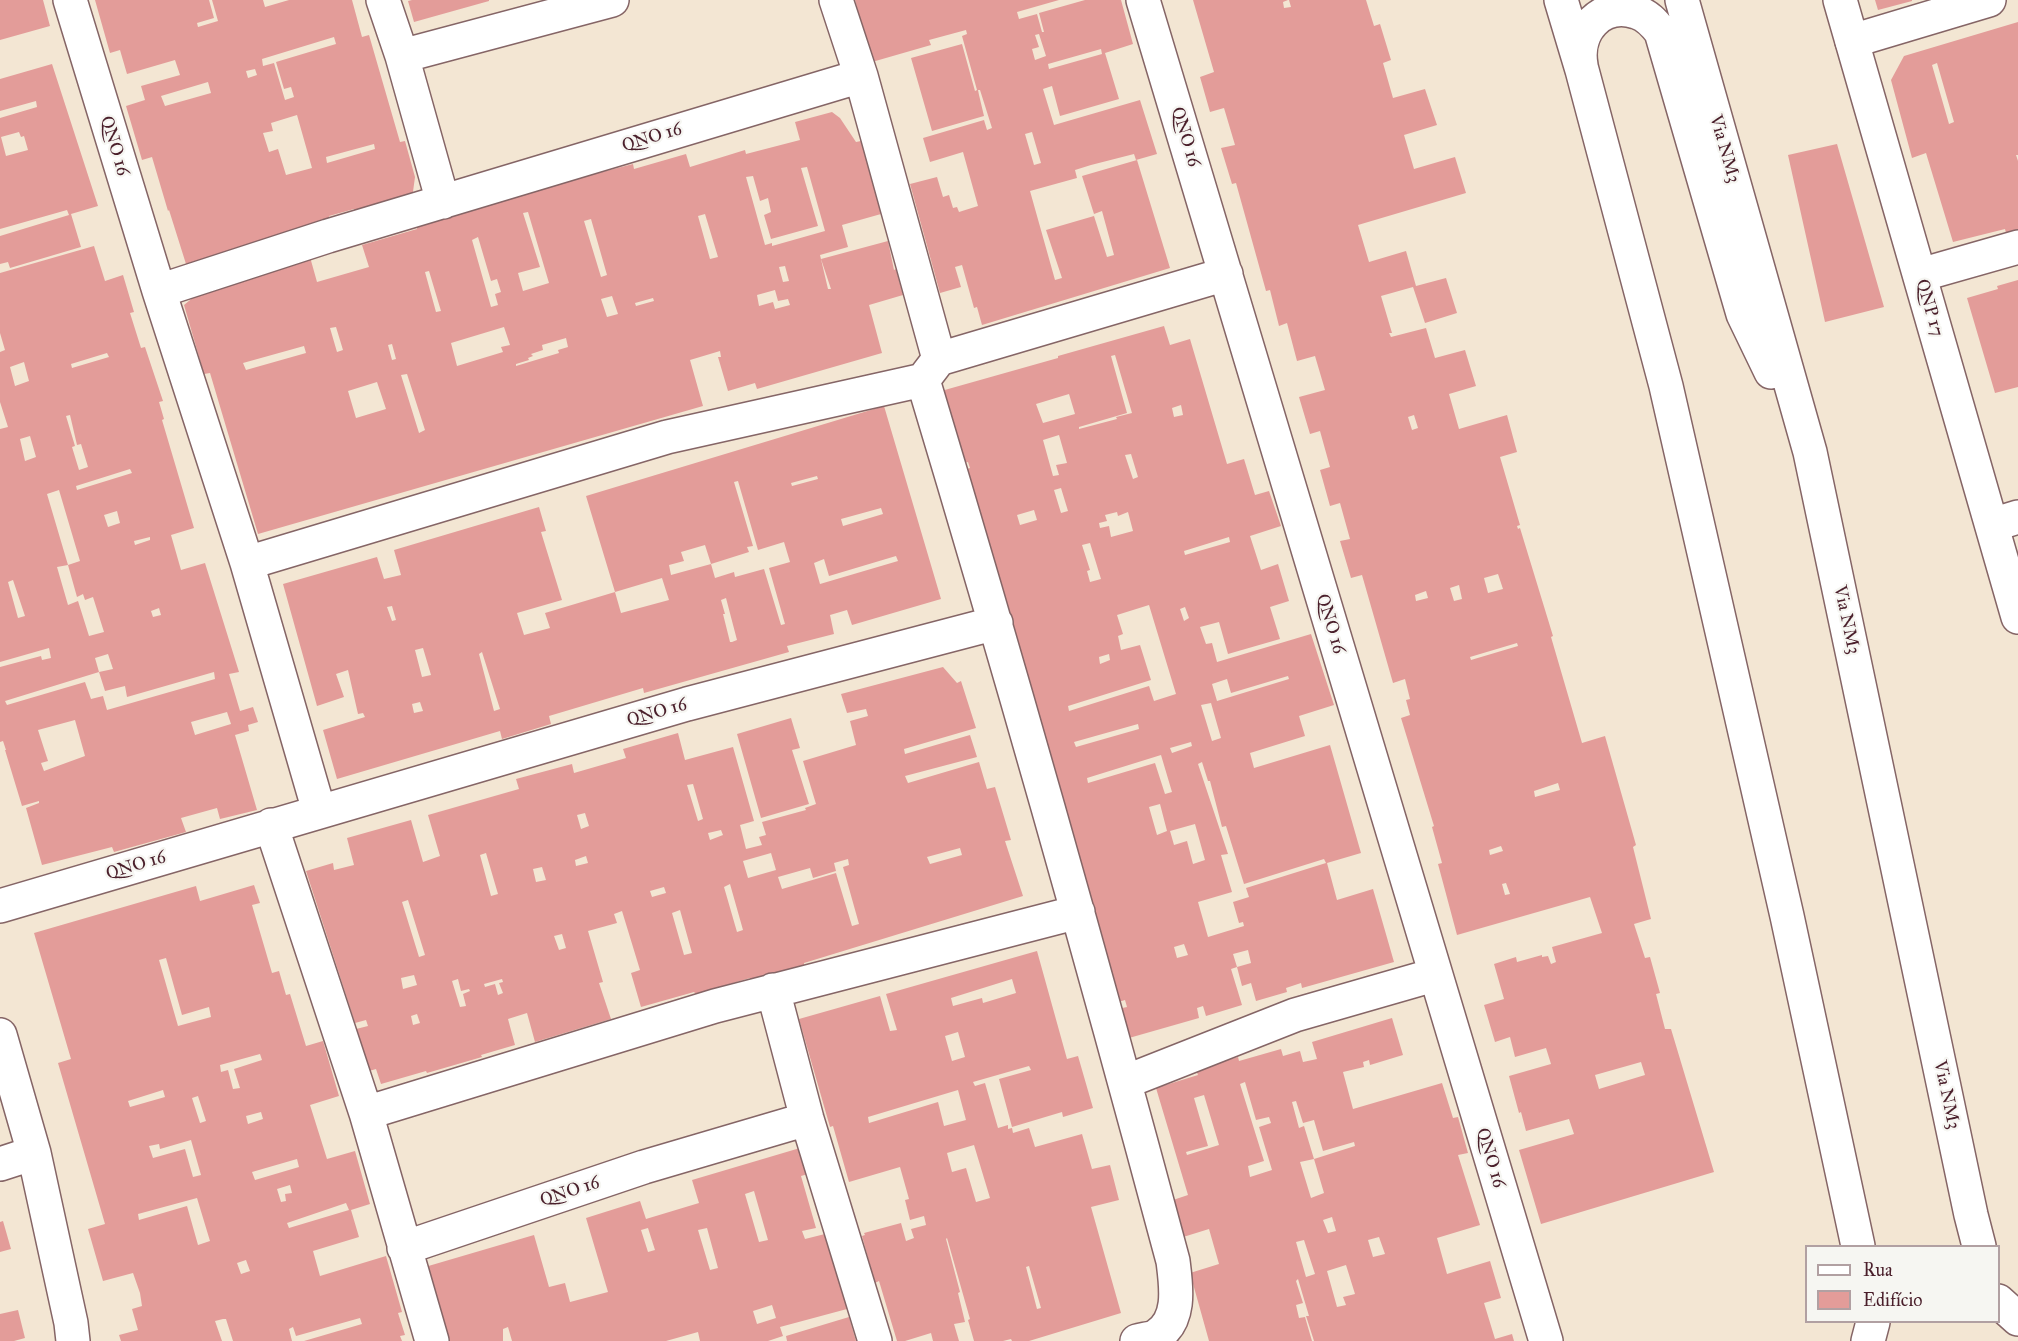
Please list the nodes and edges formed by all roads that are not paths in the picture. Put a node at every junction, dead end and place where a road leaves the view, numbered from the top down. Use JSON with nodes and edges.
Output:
{"nodes":[{"id":1,"x":70,"y":0,"type":"edge"},
{"id":2,"x":383,"y":0,"type":"edge"},
{"id":3,"x":612,"y":0,"type":"edge"},
{"id":4,"x":836,"y":0,"type":"edge"},
{"id":5,"x":1143,"y":0,"type":"edge"},
{"id":6,"x":1561,"y":0,"type":"edge"},
{"id":7,"x":1682,"y":0,"type":"edge"},
{"id":8,"x":1840,"y":0,"type":"edge"},
{"id":9,"x":1989,"y":0,"type":"edge"},
{"id":10,"x":1852,"y":41,"type":"junction"},
{"id":11,"x":402,"y":56,"type":"junction"},
{"id":12,"x":1582,"y":70,"type":"junction"},
{"id":13,"x":861,"y":76,"type":"junction"},
{"id":14,"x":443,"y":201,"type":"junction"},
{"id":15,"x":2018,"y":247,"type":"edge"},
{"id":16,"x":1226,"y":274,"type":"junction"},
{"id":17,"x":1920,"y":275,"type":"junction"},
{"id":18,"x":159,"y":291,"type":"junction"},
{"id":19,"x":931,"y":369,"type":"junction"},
{"id":20,"x":1810,"y":452,"type":"junction"},
{"id":21,"x":2005,"y":521,"type":"edge"},
{"id":22,"x":247,"y":563,"type":"junction"},
{"id":23,"x":2018,"y":617,"type":"edge"},
{"id":24,"x":996,"y":623,"type":"junction"},
{"id":25,"x":319,"y":811,"type":"junction"},
{"id":26,"x":271,"y":825,"type":"junction"},
{"id":27,"x":0,"y":906,"type":"edge"},
{"id":28,"x":1078,"y":912,"type":"junction"},
{"id":29,"x":1434,"y":975,"type":"junction"},
{"id":30,"x":773,"y":990,"type":"junction"},
{"id":31,"x":0,"y":1035,"type":"edge"},
{"id":32,"x":1125,"y":1082,"type":"junction"},
{"id":33,"x":366,"y":1113,"type":"junction"},
{"id":34,"x":807,"y":1119,"type":"junction"},
{"id":35,"x":34,"y":1153,"type":"junction"},
{"id":36,"x":0,"y":1164,"type":"edge"},
{"id":37,"x":1858,"y":1245,"type":"edge"},
{"id":38,"x":1979,"y":1245,"type":"edge"},
{"id":39,"x":404,"y":1248,"type":"junction"},
{"id":40,"x":2000,"y":1295,"type":"edge"},
{"id":41,"x":2018,"y":1296,"type":"edge"},
{"id":42,"x":2000,"y":1303,"type":"edge"},
{"id":43,"x":1175,"y":1311,"type":"junction"},
{"id":44,"x":2018,"y":1319,"type":"edge"},
{"id":45,"x":1873,"y":1323,"type":"edge"},
{"id":46,"x":73,"y":1341,"type":"edge"},
{"id":47,"x":432,"y":1341,"type":"edge"},
{"id":48,"x":875,"y":1341,"type":"edge"},
{"id":49,"x":1137,"y":1341,"type":"edge"},
{"id":50,"x":1186,"y":1341,"type":"edge"},
{"id":51,"x":1546,"y":1341,"type":"edge"},
{"id":52,"x":1868,"y":1341,"type":"edge"}],
"edges":[{"from":1,"to":18,"type":"street","name":"QNO 16"},
{"from":2,"to":11,"type":"street"},
{"from":3,"to":11,"type":"street"},
{"from":4,"to":13,"type":"street"},
{"from":5,"to":16,"type":"street","name":"QNO 16"},
{"from":6,"to":12,"type":"street"},
{"from":7,"to":20,"type":"street","name":"Via NM3"},
{"from":8,"to":10,"type":"street","name":"QNP 17"},
{"from":9,"to":10,"type":"street"},
{"from":10,"to":17,"type":"street","name":"QNP 17"},
{"from":11,"to":14,"type":"street"},
{"from":12,"to":20,"type":"street"},
{"from":12,"to":37,"type":"street"},
{"from":13,"to":14,"type":"street","name":"QNO 16"},
{"from":13,"to":19,"type":"street"},
{"from":14,"to":18,"type":"street","name":"QNO 16"},
{"from":15,"to":17,"type":"street"},
{"from":16,"to":19,"type":"street"},
{"from":16,"to":29,"type":"street","name":"QNO 16"},
{"from":17,"to":21,"type":"street","name":"QNP 17"},
{"from":18,"to":22,"type":"street","name":"QNO 16"},
{"from":19,"to":22,"type":"street"},
{"from":19,"to":24,"type":"street"},
{"from":20,"to":38,"type":"street","name":"Via NM3"},
{"from":21,"to":23,"type":"street","name":"QNP 17"},
{"from":22,"to":25,"type":"street","name":"QNO 16"},
{"from":24,"to":25,"type":"street","name":"QNO 16"},
{"from":24,"to":28,"type":"street"},
{"from":25,"to":26,"type":"street","name":"QNO 16"},
{"from":26,"to":27,"type":"street","name":"QNO 16"},
{"from":26,"to":33,"type":"street"},
{"from":28,"to":30,"type":"street"},
{"from":28,"to":32,"type":"street"},
{"from":29,"to":32,"type":"street"},
{"from":29,"to":51,"type":"street","name":"QNO 16"},
{"from":30,"to":33,"type":"street"},
{"from":30,"to":34,"type":"street"},
{"from":31,"to":35,"type":"street"},
{"from":32,"to":43,"type":"street"},
{"from":33,"to":39,"type":"street"},
{"from":34,"to":39,"type":"street","name":"QNO 16"},
{"from":34,"to":48,"type":"street"},
{"from":35,"to":36,"type":"street"},
{"from":35,"to":46,"type":"street"},
{"from":39,"to":47,"type":"street"},
{"from":40,"to":41,"type":"street"},
{"from":42,"to":44,"type":"street"},
{"from":43,"to":49,"type":"street"},
{"from":43,"to":50,"type":"street"},
{"from":45,"to":52,"type":"street"}]}
